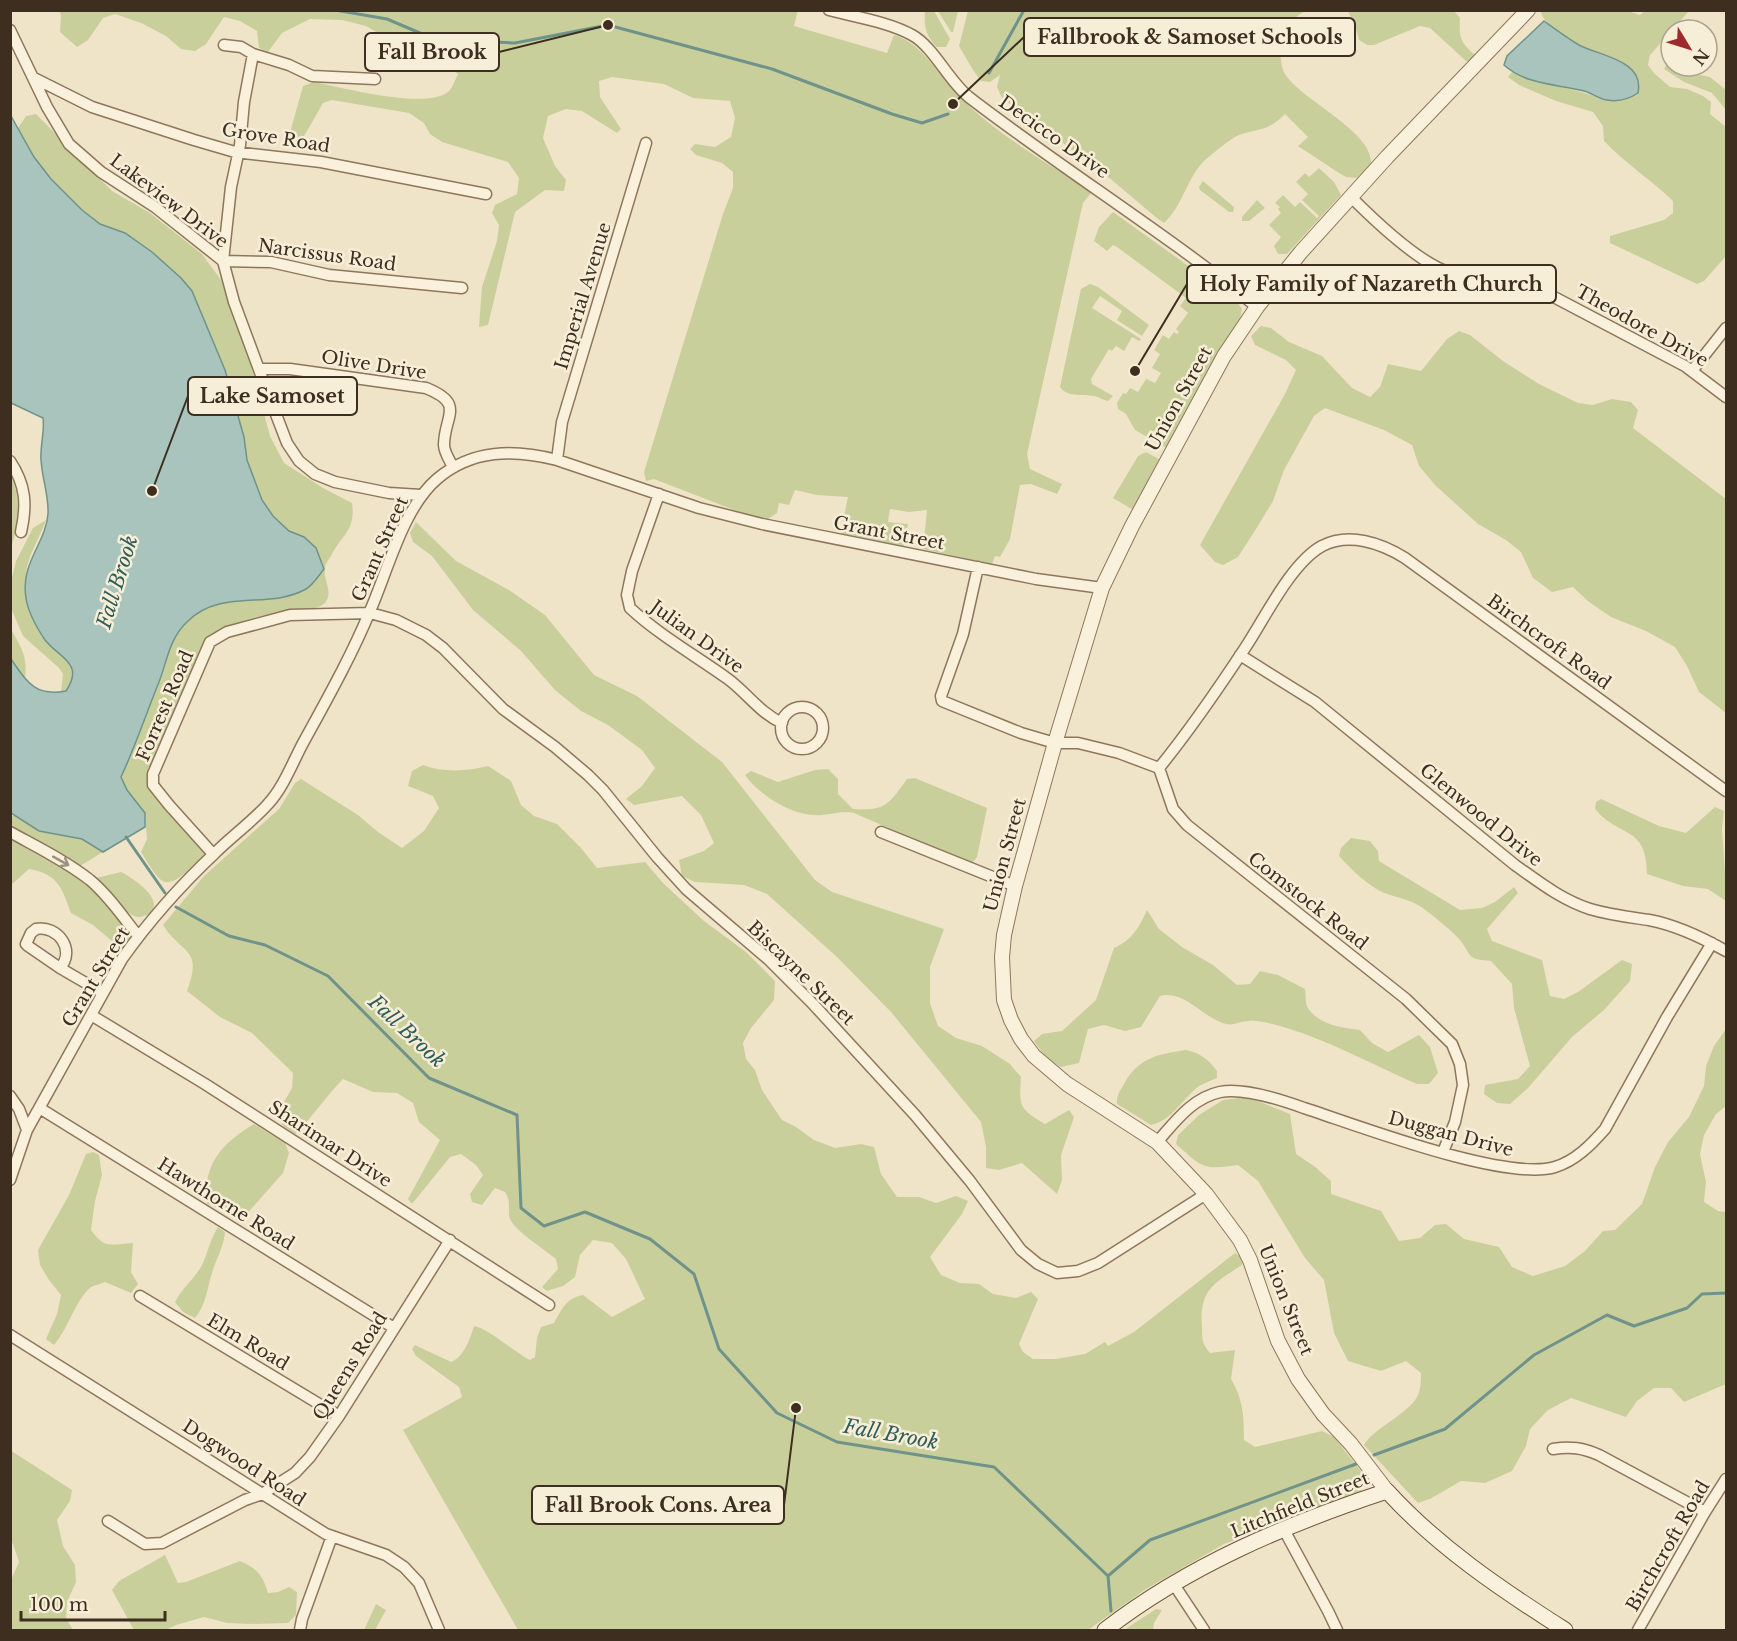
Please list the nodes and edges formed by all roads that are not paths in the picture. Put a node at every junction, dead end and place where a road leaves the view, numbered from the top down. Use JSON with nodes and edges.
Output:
{"nodes":[{"id":1,"x":829,"y":10,"type":"edge"},
{"id":2,"x":1528,"y":10,"type":"edge"},
{"id":3,"x":10,"y":30,"type":"edge"},
{"id":4,"x":224,"y":45,"type":"dead end"},
{"id":5,"x":253,"y":54,"type":"junction"},
{"id":6,"x":34,"y":78,"type":"junction"},
{"id":7,"x":375,"y":79,"type":"dead end"},
{"id":8,"x":646,"y":143,"type":"dead end"},
{"id":9,"x":238,"y":152,"type":"junction"},
{"id":10,"x":486,"y":194,"type":"dead end"},
{"id":11,"x":1351,"y":197,"type":"junction"},
{"id":12,"x":223,"y":261,"type":"junction"},
{"id":13,"x":462,"y":288,"type":"dead end"},
{"id":14,"x":1257,"y":307,"type":"junction"},
{"id":15,"x":1726,"y":328,"type":"edge"},
{"id":16,"x":259,"y":369,"type":"junction"},
{"id":17,"x":1692,"y":371,"type":"junction"},
{"id":18,"x":1726,"y":397,"type":"edge"},
{"id":19,"x":557,"y":460,"type":"junction"},
{"id":20,"x":10,"y":461,"type":"edge"},
{"id":21,"x":453,"y":467,"type":"junction"},
{"id":22,"x":659,"y":494,"type":"junction"},
{"id":23,"x":421,"y":495,"type":"junction"},
{"id":24,"x":21,"y":532,"type":"dead end"},
{"id":25,"x":978,"y":567,"type":"junction"},
{"id":26,"x":1102,"y":588,"type":"junction"},
{"id":27,"x":370,"y":613,"type":"junction"},
{"id":28,"x":1240,"y":655,"type":"junction"},
{"id":29,"x":782,"y":723,"type":"dead end"},
{"id":30,"x":1055,"y":743,"type":"junction"},
{"id":31,"x":1160,"y":768,"type":"junction"},
{"id":32,"x":1726,"y":791,"type":"edge"},
{"id":33,"x":10,"y":832,"type":"edge"},
{"id":34,"x":881,"y":832,"type":"dead end"},
{"id":35,"x":213,"y":854,"type":"junction"},
{"id":36,"x":1015,"y":886,"type":"junction"},
{"id":37,"x":138,"y":936,"type":"junction"},
{"id":38,"x":1712,"y":943,"type":"junction"},
{"id":39,"x":1726,"y":951,"type":"edge"},
{"id":40,"x":60,"y":968,"type":"dead end"},
{"id":41,"x":103,"y":993,"type":"junction"},
{"id":42,"x":91,"y":1015,"type":"junction"},
{"id":43,"x":10,"y":1096,"type":"edge"},
{"id":44,"x":41,"y":1109,"type":"junction"},
{"id":45,"x":27,"y":1130,"type":"junction"},
{"id":46,"x":1157,"y":1142,"type":"junction"},
{"id":47,"x":1443,"y":1152,"type":"junction"},
{"id":48,"x":10,"y":1180,"type":"edge"},
{"id":49,"x":1206,"y":1194,"type":"junction"},
{"id":50,"x":450,"y":1240,"type":"junction"},
{"id":51,"x":140,"y":1296,"type":"dead end"},
{"id":52,"x":549,"y":1305,"type":"dead end"},
{"id":53,"x":393,"y":1328,"type":"junction"},
{"id":54,"x":10,"y":1335,"type":"edge"},
{"id":55,"x":339,"y":1416,"type":"junction"},
{"id":56,"x":1553,"y":1449,"type":"dead end"},
{"id":57,"x":1726,"y":1479,"type":"edge"},
{"id":58,"x":1387,"y":1491,"type":"junction"},
{"id":59,"x":262,"y":1494,"type":"junction"},
{"id":60,"x":1705,"y":1512,"type":"junction"},
{"id":61,"x":108,"y":1521,"type":"dead end"},
{"id":62,"x":1283,"y":1528,"type":"junction"},
{"id":63,"x":332,"y":1536,"type":"junction"},
{"id":64,"x":1173,"y":1582,"type":"junction"},
{"id":65,"x":300,"y":1630,"type":"edge"},
{"id":66,"x":439,"y":1630,"type":"edge"},
{"id":67,"x":1105,"y":1630,"type":"edge"},
{"id":68,"x":1204,"y":1630,"type":"edge"},
{"id":69,"x":1337,"y":1630,"type":"edge"},
{"id":70,"x":1565,"y":1630,"type":"edge"},
{"id":71,"x":1638,"y":1630,"type":"edge"}],
"edges":[{"from":1,"to":14,"type":"street","name":"Decicco Drive"},
{"from":2,"to":11,"type":"street","name":"Union Street"},
{"from":3,"to":6,"type":"street","name":"Lakeview Drive"},
{"from":4,"to":5,"type":"street"},
{"from":5,"to":7,"type":"street"},
{"from":5,"to":9,"type":"street"},
{"from":6,"to":9,"type":"street","name":"Grove Road"},
{"from":6,"to":12,"type":"street","name":"Lakeview Drive"},
{"from":8,"to":19,"type":"street","name":"Imperial Avenue"},
{"from":9,"to":10,"type":"street","name":"Grove Road"},
{"from":9,"to":12,"type":"street"},
{"from":11,"to":14,"type":"street","name":"Union Street"},
{"from":11,"to":17,"type":"street","name":"Theodore Drive"},
{"from":12,"to":13,"type":"street","name":"Narcissus Road"},
{"from":12,"to":16,"type":"street","name":"Lakeview Drive"},
{"from":14,"to":26,"type":"street","name":"Union Street"},
{"from":15,"to":17,"type":"street"},
{"from":16,"to":21,"type":"street","name":"Olive Drive"},
{"from":16,"to":23,"type":"street","name":"Lakeview Drive"},
{"from":17,"to":18,"type":"street","name":"Theodore Drive"},
{"from":19,"to":21,"type":"street","name":"Grant Street"},
{"from":19,"to":22,"type":"street","name":"Grant Street"},
{"from":20,"to":24,"type":"street"},
{"from":21,"to":23,"type":"street","name":"Grant Street"},
{"from":22,"to":25,"type":"street","name":"Grant Street"},
{"from":22,"to":29,"type":"street","name":"Julian Drive"},
{"from":23,"to":27,"type":"street","name":"Grant Street"},
{"from":25,"to":26,"type":"street","name":"Grant Street"},
{"from":25,"to":30,"type":"street"},
{"from":26,"to":30,"type":"street","name":"Union Street"},
{"from":27,"to":35,"type":"street","name":"Grant Street"},
{"from":27,"to":35,"type":"street","name":"Forrest Road"},
{"from":27,"to":49,"type":"street","name":"Biscayne Street"},
{"from":28,"to":31,"type":"street"},
{"from":28,"to":32,"type":"street","name":"Birchcroft Road"},
{"from":28,"to":38,"type":"street","name":"Glenwood Drive"},
{"from":30,"to":31,"type":"street"},
{"from":30,"to":36,"type":"street","name":"Union Street"},
{"from":31,"to":47,"type":"street","name":"Comstock Road"},
{"from":33,"to":37,"type":"street","one_way":true},
{"from":34,"to":36,"type":"street"},
{"from":35,"to":37,"type":"street","name":"Grant Street"},
{"from":36,"to":46,"type":"street","name":"Union Street"},
{"from":37,"to":41,"type":"street","name":"Grant Street"},
{"from":38,"to":39,"type":"street","name":"Glenwood Drive"},
{"from":38,"to":47,"type":"street","name":"Duggan Drive"},
{"from":40,"to":41,"type":"street"},
{"from":41,"to":42,"type":"street","name":"Grant Street"},
{"from":42,"to":44,"type":"street","name":"Grant Street"},
{"from":42,"to":50,"type":"street","name":"Sharimar Drive"},
{"from":43,"to":45,"type":"street"},
{"from":44,"to":45,"type":"street","name":"Grant Street"},
{"from":44,"to":53,"type":"street","name":"Hawthorne Road"},
{"from":45,"to":48,"type":"street","name":"Grant Street"},
{"from":46,"to":47,"type":"street","name":"Duggan Drive"},
{"from":46,"to":49,"type":"street","name":"Union Street"},
{"from":49,"to":58,"type":"street","name":"Union Street"},
{"from":50,"to":52,"type":"street","name":"Sharimar Drive"},
{"from":50,"to":53,"type":"street","name":"Queens Road"},
{"from":51,"to":55,"type":"street","name":"Elm Road"},
{"from":53,"to":55,"type":"street","name":"Queens Road"},
{"from":54,"to":59,"type":"street","name":"Dogwood Road"},
{"from":55,"to":59,"type":"street","name":"Queens Road"},
{"from":56,"to":60,"type":"street"},
{"from":57,"to":60,"type":"street","name":"Birchcroft Road"},
{"from":58,"to":62,"type":"main road","name":"Litchfield Street"},
{"from":58,"to":70,"type":"main road","name":"Union Street"},
{"from":59,"to":61,"type":"street","name":"Queens Road"},
{"from":59,"to":63,"type":"street","name":"Dogwood Road"},
{"from":60,"to":71,"type":"street","name":"Birchcroft Road"},
{"from":62,"to":64,"type":"main road","name":"Litchfield Street"},
{"from":62,"to":69,"type":"street"},
{"from":63,"to":65,"type":"street"},
{"from":63,"to":66,"type":"street","name":"Dogwood Road"},
{"from":64,"to":67,"type":"main road","name":"Litchfield Street"},
{"from":64,"to":68,"type":"street"}]}
